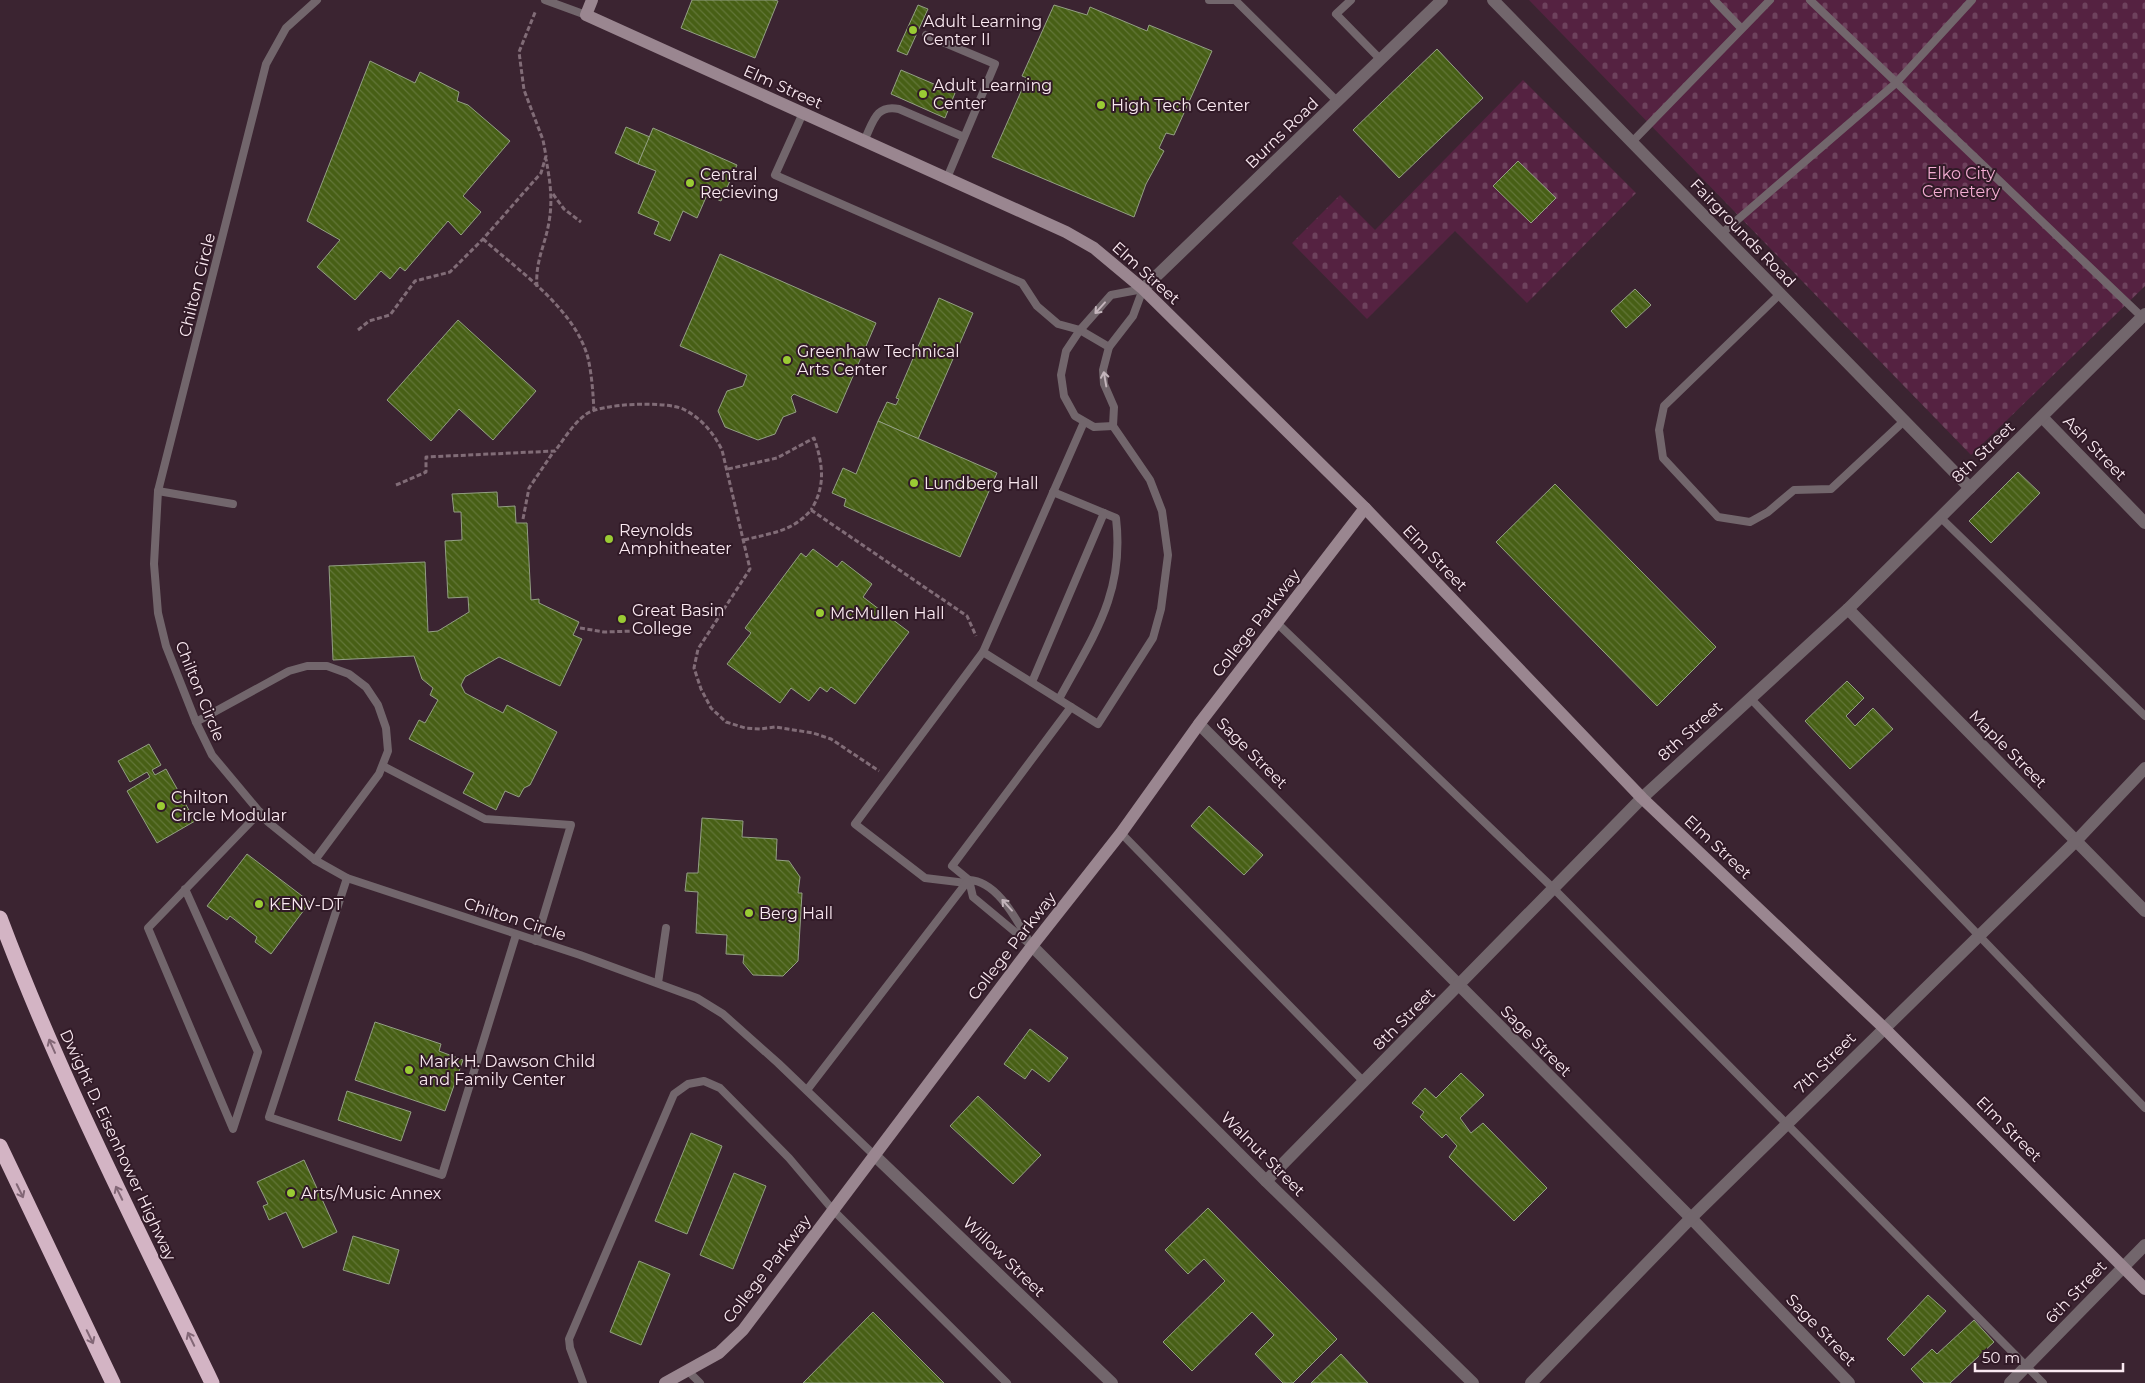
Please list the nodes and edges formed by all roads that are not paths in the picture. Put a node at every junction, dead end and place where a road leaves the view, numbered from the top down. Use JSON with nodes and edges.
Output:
{"nodes":[{"id":1,"x":317,"y":0,"type":"edge"},
{"id":2,"x":545,"y":0,"type":"edge"},
{"id":3,"x":592,"y":0,"type":"edge"},
{"id":4,"x":1209,"y":0,"type":"edge"},
{"id":5,"x":1235,"y":0,"type":"edge"},
{"id":6,"x":1351,"y":0,"type":"edge"},
{"id":7,"x":1442,"y":0,"type":"edge"},
{"id":8,"x":1493,"y":0,"type":"edge"},
{"id":9,"x":1714,"y":0,"type":"edge"},
{"id":10,"x":1770,"y":0,"type":"edge"},
{"id":11,"x":1810,"y":0,"type":"edge"},
{"id":12,"x":1972,"y":0,"type":"edge"},
{"id":13,"x":586,"y":15,"type":"junction"},
{"id":14,"x":1742,"y":28,"type":"junction"},
{"id":15,"x":926,"y":35,"type":"dead end"},
{"id":16,"x":1381,"y":60,"type":"junction"},
{"id":17,"x":1896,"y":83,"type":"junction"},
{"id":18,"x":1338,"y":102,"type":"junction"},
{"id":19,"x":802,"y":113,"type":"junction"},
{"id":20,"x":964,"y":137,"type":"junction"},
{"id":21,"x":864,"y":141,"type":"junction"},
{"id":22,"x":1632,"y":142,"type":"junction"},
{"id":23,"x":947,"y":178,"type":"junction"},
{"id":24,"x":1722,"y":234,"type":"junction"},
{"id":25,"x":1143,"y":289,"type":"junction"},
{"id":26,"x":1780,"y":294,"type":"junction"},
{"id":27,"x":2143,"y":315,"type":"edge"},
{"id":28,"x":1080,"y":330,"type":"junction"},
{"id":29,"x":1109,"y":347,"type":"junction"},
{"id":30,"x":2042,"y":418,"type":"junction"},
{"id":31,"x":1904,"y":421,"type":"junction"},
{"id":32,"x":1084,"y":422,"type":"junction"},
{"id":33,"x":1113,"y":426,"type":"junction"},
{"id":34,"x":1970,"y":488,"type":"junction"},
{"id":35,"x":158,"y":491,"type":"junction"},
{"id":36,"x":1053,"y":492,"type":"junction"},
{"id":37,"x":233,"y":504,"type":"dead end"},
{"id":38,"x":1365,"y":508,"type":"junction"},
{"id":39,"x":1104,"y":513,"type":"junction"},
{"id":40,"x":1940,"y":517,"type":"junction"},
{"id":41,"x":2145,"y":524,"type":"edge"},
{"id":42,"x":1848,"y":609,"type":"junction"},
{"id":43,"x":1277,"y":623,"type":"junction"},
{"id":44,"x":983,"y":652,"type":"junction"},
{"id":45,"x":1032,"y":682,"type":"junction"},
{"id":46,"x":1750,"y":698,"type":"junction"},
{"id":47,"x":1059,"y":700,"type":"junction"},
{"id":48,"x":1071,"y":707,"type":"junction"},
{"id":49,"x":2145,"y":716,"type":"edge"},
{"id":50,"x":196,"y":722,"type":"junction"},
{"id":51,"x":1199,"y":724,"type":"junction"},
{"id":52,"x":383,"y":766,"type":"junction"},
{"id":53,"x":2145,"y":768,"type":"edge"},
{"id":54,"x":1642,"y":798,"type":"junction"},
{"id":55,"x":260,"y":812,"type":"junction"},
{"id":56,"x":1121,"y":833,"type":"junction"},
{"id":57,"x":2076,"y":841,"type":"junction"},
{"id":58,"x":315,"y":860,"type":"junction"},
{"id":59,"x":347,"y":878,"type":"junction"},
{"id":60,"x":967,"y":881,"type":"junction"},
{"id":61,"x":185,"y":889,"type":"junction"},
{"id":62,"x":1554,"y":889,"type":"junction"},
{"id":63,"x":2145,"y":911,"type":"edge"},
{"id":64,"x":0,"y":918,"type":"edge"},
{"id":65,"x":666,"y":928,"type":"dead end"},
{"id":66,"x":516,"y":935,"type":"junction"},
{"id":67,"x":1980,"y":935,"type":"junction"},
{"id":68,"x":536,"y":941,"type":"junction"},
{"id":69,"x":1032,"y":946,"type":"junction"},
{"id":70,"x":658,"y":983,"type":"junction"},
{"id":71,"x":1458,"y":986,"type":"junction"},
{"id":72,"x":1884,"y":1028,"type":"junction"},
{"id":73,"x":1364,"y":1082,"type":"junction"},
{"id":74,"x":807,"y":1090,"type":"junction"},
{"id":75,"x":2145,"y":1108,"type":"edge"},
{"id":76,"x":1786,"y":1124,"type":"junction"},
{"id":77,"x":0,"y":1146,"type":"edge"},
{"id":78,"x":874,"y":1155,"type":"junction"},
{"id":79,"x":1266,"y":1181,"type":"junction"},
{"id":80,"x":833,"y":1210,"type":"junction"},
{"id":81,"x":1691,"y":1218,"type":"junction"},
{"id":82,"x":2145,"y":1245,"type":"edge"},
{"id":83,"x":2123,"y":1267,"type":"junction"},
{"id":84,"x":2145,"y":1290,"type":"edge"},
{"id":85,"x":2026,"y":1366,"type":"junction"},
{"id":86,"x":688,"y":1370,"type":"junction"},
{"id":87,"x":113,"y":1383,"type":"edge"},
{"id":88,"x":212,"y":1383,"type":"edge"},
{"id":89,"x":583,"y":1383,"type":"edge"},
{"id":90,"x":665,"y":1383,"type":"edge"},
{"id":91,"x":700,"y":1383,"type":"edge"},
{"id":92,"x":1007,"y":1383,"type":"edge"},
{"id":93,"x":1112,"y":1383,"type":"edge"},
{"id":94,"x":1473,"y":1383,"type":"edge"},
{"id":95,"x":1532,"y":1383,"type":"edge"},
{"id":96,"x":1849,"y":1383,"type":"edge"},
{"id":97,"x":2010,"y":1383,"type":"edge"},
{"id":98,"x":2043,"y":1383,"type":"edge"}],
"edges":[{"from":1,"to":35,"type":"lane","name":"Chilton Circle"},
{"from":2,"to":13,"type":"lane"},
{"from":3,"to":13,"type":"street"},
{"from":4,"to":5,"type":"lane"},
{"from":5,"to":18,"type":"lane"},
{"from":6,"to":16,"type":"lane"},
{"from":7,"to":16,"type":"street","name":"Burns Road"},
{"from":8,"to":22,"type":"street","name":"Fairgrounds Road"},
{"from":9,"to":14,"type":"lane"},
{"from":10,"to":14,"type":"lane"},
{"from":11,"to":17,"type":"lane"},
{"from":12,"to":17,"type":"lane"},
{"from":13,"to":19,"type":"street","name":"Elm Street"},
{"from":14,"to":22,"type":"lane"},
{"from":15,"to":20,"type":"lane"},
{"from":16,"to":18,"type":"street","name":"Burns Road"},
{"from":17,"to":24,"type":"lane"},
{"from":17,"to":27,"type":"lane"},
{"from":18,"to":25,"type":"street","name":"Burns Road"},
{"from":19,"to":21,"type":"street","name":"Elm Street"},
{"from":19,"to":28,"type":"lane"},
{"from":20,"to":21,"type":"lane"},
{"from":20,"to":23,"type":"lane"},
{"from":21,"to":23,"type":"street","name":"Elm Street"},
{"from":22,"to":24,"type":"street","name":"Fairgrounds Road"},
{"from":23,"to":25,"type":"street","name":"Elm Street"},
{"from":24,"to":26,"type":"street","name":"Fairgrounds Road"},
{"from":25,"to":28,"type":"lane","one_way":true},
{"from":25,"to":29,"type":"lane"},
{"from":25,"to":38,"type":"street","name":"Elm Street"},
{"from":26,"to":31,"type":"street","name":"Fairgrounds Road"},
{"from":26,"to":31,"type":"lane"},
{"from":27,"to":30,"type":"street","name":"8th Street"},
{"from":28,"to":29,"type":"lane"},
{"from":28,"to":32,"type":"lane"},
{"from":33,"to":29,"type":"lane","one_way":true},
{"from":30,"to":34,"type":"street","name":"8th Street"},
{"from":30,"to":41,"type":"street","name":"Ash Street"},
{"from":31,"to":34,"type":"street","name":"Fairgrounds Road"},
{"from":32,"to":33,"type":"lane"},
{"from":32,"to":36,"type":"lane"},
{"from":33,"to":48,"type":"lane"},
{"from":34,"to":40,"type":"street","name":"8th Street"},
{"from":35,"to":37,"type":"lane"},
{"from":35,"to":50,"type":"lane","name":"Chilton Circle"},
{"from":36,"to":39,"type":"lane"},
{"from":36,"to":44,"type":"lane"},
{"from":38,"to":43,"type":"street","name":"College Parkway"},
{"from":38,"to":54,"type":"street","name":"Elm Street"},
{"from":39,"to":45,"type":"lane"},
{"from":39,"to":47,"type":"lane"},
{"from":40,"to":42,"type":"street","name":"8th Street"},
{"from":40,"to":49,"type":"lane"},
{"from":42,"to":46,"type":"street","name":"8th Street"},
{"from":42,"to":57,"type":"street","name":"Maple Street"},
{"from":43,"to":51,"type":"street","name":"College Parkway"},
{"from":43,"to":62,"type":"lane"},
{"from":44,"to":45,"type":"lane"},
{"from":44,"to":60,"type":"lane"},
{"from":45,"to":47,"type":"lane"},
{"from":46,"to":54,"type":"street","name":"8th Street"},
{"from":46,"to":67,"type":"lane"},
{"from":47,"to":48,"type":"lane"},
{"from":48,"to":60,"type":"lane"},
{"from":50,"to":52,"type":"lane"},
{"from":50,"to":55,"type":"lane","name":"Chilton Circle"},
{"from":51,"to":56,"type":"street","name":"College Parkway"},
{"from":51,"to":71,"type":"street","name":"Sage Street"},
{"from":52,"to":58,"type":"lane"},
{"from":52,"to":68,"type":"lane"},
{"from":53,"to":57,"type":"street","name":"7th Street"},
{"from":54,"to":62,"type":"street","name":"8th Street"},
{"from":54,"to":72,"type":"street","name":"Elm Street"},
{"from":55,"to":58,"type":"lane","name":"Chilton Circle"},
{"from":55,"to":61,"type":"lane"},
{"from":56,"to":69,"type":"street","name":"College Parkway"},
{"from":56,"to":73,"type":"lane"},
{"from":57,"to":63,"type":"street","name":"Maple Street"},
{"from":57,"to":67,"type":"street","name":"7th Street"},
{"from":58,"to":59,"type":"lane","name":"Chilton Circle"},
{"from":59,"to":66,"type":"lane","name":"Chilton Circle"},
{"from":59,"to":66,"type":"lane"},
{"from":60,"to":69,"type":"lane"},
{"from":69,"to":60,"type":"lane","one_way":true},
{"from":60,"to":74,"type":"lane"},
{"from":61,"to":61,"type":"lane"},
{"from":62,"to":71,"type":"street","name":"8th Street"},
{"from":62,"to":76,"type":"lane"},
{"from":88,"to":64,"type":"highway","name":"Dwight D. Eisenhower Highway","one_way":true},
{"from":65,"to":70,"type":"lane"},
{"from":66,"to":68,"type":"lane","name":"Chilton Circle"},
{"from":67,"to":72,"type":"street","name":"7th Street"},
{"from":67,"to":75,"type":"lane"},
{"from":68,"to":70,"type":"lane","name":"Chilton Circle"},
{"from":69,"to":78,"type":"street","name":"College Parkway"},
{"from":69,"to":79,"type":"street","name":"Walnut Street"},
{"from":70,"to":74,"type":"lane","name":"Chilton Circle"},
{"from":71,"to":73,"type":"street","name":"8th Street"},
{"from":71,"to":81,"type":"street","name":"Sage Street"},
{"from":72,"to":76,"type":"street","name":"7th Street"},
{"from":72,"to":83,"type":"street","name":"Elm Street"},
{"from":73,"to":79,"type":"street","name":"8th Street"},
{"from":74,"to":78,"type":"lane","name":"Chilton Circle"},
{"from":76,"to":81,"type":"street","name":"7th Street"},
{"from":76,"to":85,"type":"lane"},
{"from":77,"to":87,"type":"highway","one_way":true},
{"from":78,"to":80,"type":"street","name":"College Parkway"},
{"from":78,"to":93,"type":"street","name":"Willow Street"},
{"from":79,"to":94,"type":"street","name":"Walnut Street"},
{"from":80,"to":86,"type":"street","name":"College Parkway"},
{"from":80,"to":89,"type":"lane"},
{"from":80,"to":92,"type":"lane"},
{"from":81,"to":95,"type":"street","name":"7th Street"},
{"from":81,"to":96,"type":"street","name":"Sage Street"},
{"from":82,"to":83,"type":"street","name":"6th Street"},
{"from":83,"to":84,"type":"street","name":"Elm Street"},
{"from":83,"to":85,"type":"street","name":"6th Street"},
{"from":85,"to":97,"type":"street","name":"6th Street"},
{"from":85,"to":98,"type":"lane"},
{"from":86,"to":90,"type":"street","name":"College Parkway"},
{"from":86,"to":91,"type":"lane"}]}
